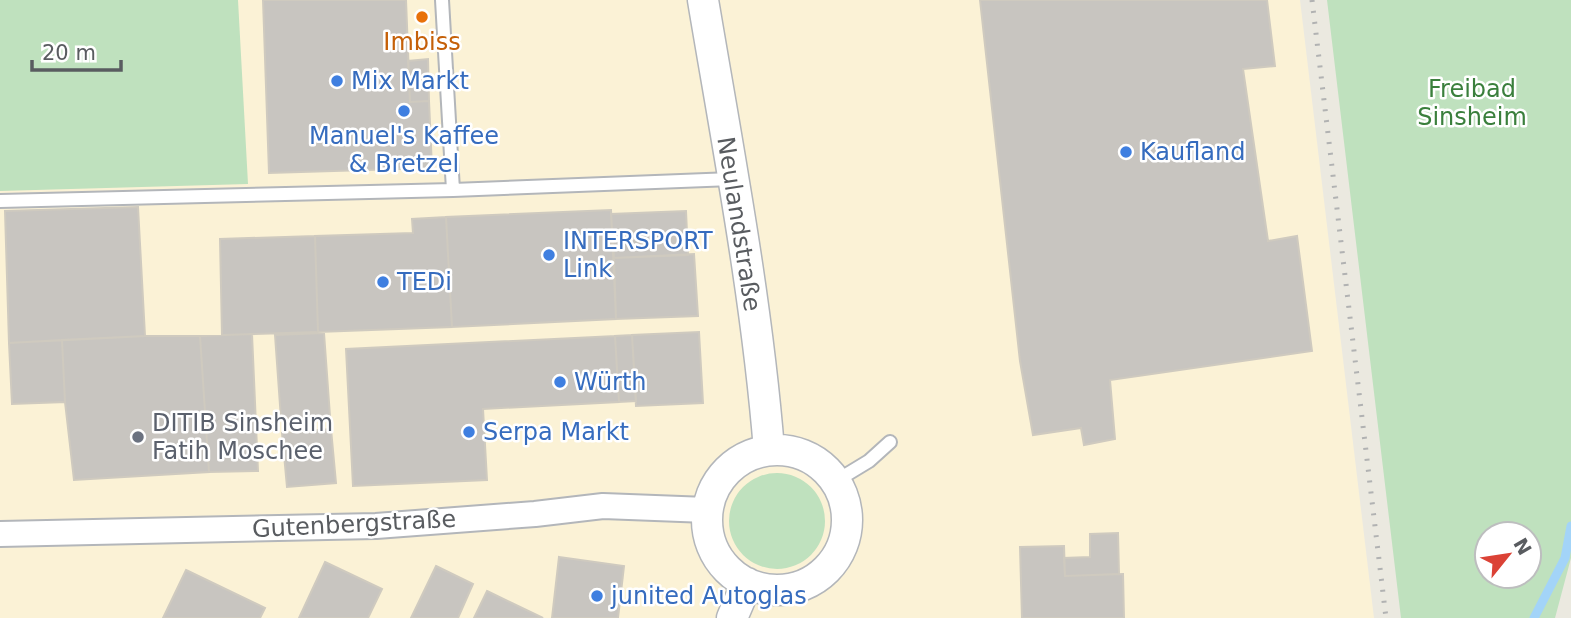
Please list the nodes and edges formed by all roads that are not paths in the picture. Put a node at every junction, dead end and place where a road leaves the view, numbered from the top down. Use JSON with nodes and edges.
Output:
{"nodes":[{"id":1,"x":442,"y":0,"type":"edge"},
{"id":2,"x":703,"y":0,"type":"edge"},
{"id":3,"x":733,"y":179,"type":"junction"},
{"id":4,"x":453,"y":190,"type":"junction"},
{"id":5,"x":0,"y":201,"type":"edge"},
{"id":6,"x":890,"y":442,"type":"dead end"},
{"id":7,"x":769,"y":450,"type":"junction"},
{"id":8,"x":836,"y":481,"type":"junction"},
{"id":9,"x":707,"y":510,"type":"junction"},
{"id":10,"x":0,"y":534,"type":"edge"},
{"id":11,"x":747,"y":583,"type":"junction"},
{"id":12,"x":733,"y":618,"type":"edge"}],
"edges":[{"from":1,"to":4,"type":"lane"},
{"from":2,"to":3,"type":"street","name":"Neulandstraße"},
{"from":3,"to":4,"type":"lane"},
{"from":3,"to":7,"type":"street","name":"Neulandstraße"},
{"from":4,"to":5,"type":"lane"},
{"from":6,"to":8,"type":"lane"},
{"from":7,"to":8,"type":"street"},
{"from":7,"to":9,"type":"street"},
{"from":8,"to":11,"type":"street"},
{"from":9,"to":10,"type":"street","name":"Gutenbergstraße"},
{"from":9,"to":11,"type":"street"},
{"from":11,"to":12,"type":"street"}]}
